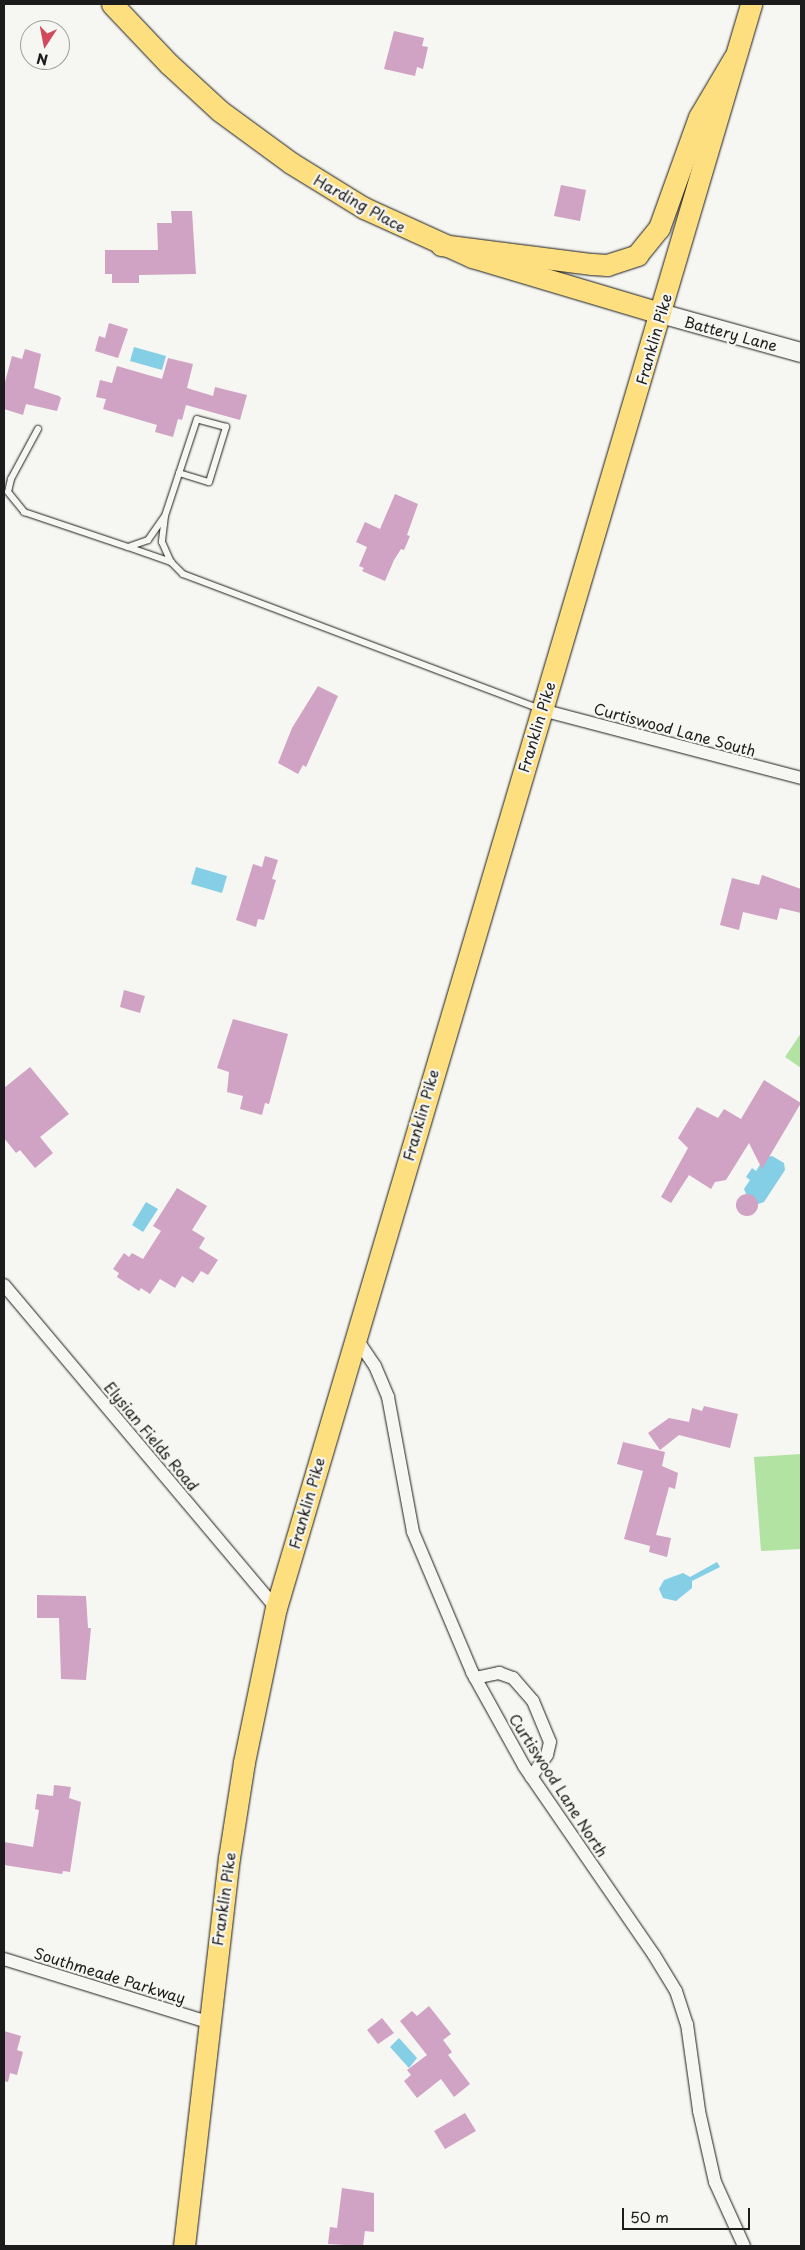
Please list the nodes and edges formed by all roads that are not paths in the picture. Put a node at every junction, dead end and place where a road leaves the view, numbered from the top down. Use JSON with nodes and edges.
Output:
{"nodes":[{"id":1,"x":112,"y":4,"type":"edge"},
{"id":2,"x":751,"y":4,"type":"edge"},
{"id":3,"x":734,"y":58,"type":"junction"},
{"id":4,"x":440,"y":244,"type":"junction"},
{"id":5,"x":660,"y":313,"type":"junction"},
{"id":6,"x":801,"y":352,"type":"edge"},
{"id":7,"x":38,"y":429,"type":"dead end"},
{"id":8,"x":179,"y":473,"type":"junction"},
{"id":9,"x":165,"y":516,"type":"junction"},
{"id":10,"x":128,"y":547,"type":"junction"},
{"id":11,"x":171,"y":562,"type":"junction"},
{"id":12,"x":542,"y":710,"type":"junction"},
{"id":13,"x":801,"y":778,"type":"edge"},
{"id":14,"x":4,"y":1285,"type":"edge"},
{"id":15,"x":354,"y":1335,"type":"junction"},
{"id":16,"x":276,"y":1608,"type":"junction"},
{"id":17,"x":475,"y":1678,"type":"junction"},
{"id":18,"x":531,"y":1777,"type":"junction"},
{"id":19,"x":4,"y":1959,"type":"edge"},
{"id":20,"x":208,"y":2022,"type":"junction"},
{"id":21,"x":184,"y":2246,"type":"edge"},
{"id":22,"x":744,"y":2246,"type":"edge"}],
"edges":[{"from":1,"to":4,"type":"main road","name":"Harding Place"},
{"from":2,"to":3,"type":"main road","name":"Franklin Pike"},
{"from":3,"to":4,"type":"main road"},
{"from":3,"to":5,"type":"main road","name":"Franklin Pike"},
{"from":4,"to":5,"type":"main road","name":"Harding Place"},
{"from":5,"to":6,"type":"main road","name":"Battery Lane"},
{"from":5,"to":12,"type":"main road","name":"Franklin Pike"},
{"from":7,"to":10,"type":"lane"},
{"from":8,"to":8,"type":"lane"},
{"from":8,"to":9,"type":"lane"},
{"from":9,"to":10,"type":"lane"},
{"from":9,"to":11,"type":"lane"},
{"from":10,"to":11,"type":"lane"},
{"from":11,"to":12,"type":"lane"},
{"from":12,"to":13,"type":"street","name":"Curtiswood Lane South"},
{"from":12,"to":15,"type":"main road","name":"Franklin Pike"},
{"from":14,"to":16,"type":"street","name":"Elysian Fields Road"},
{"from":15,"to":16,"type":"main road","name":"Franklin Pike"},
{"from":15,"to":17,"type":"street","name":"Curtiswood Lane North"},
{"from":16,"to":20,"type":"main road","name":"Franklin Pike"},
{"from":17,"to":18,"type":"street","name":"Curtiswood Lane North"},
{"from":17,"to":18,"type":"street"},
{"from":18,"to":22,"type":"street","name":"Curtiswood Lane North"},
{"from":19,"to":20,"type":"street","name":"Southmeade Parkway"},
{"from":20,"to":21,"type":"main road","name":"Franklin Pike"}]}
